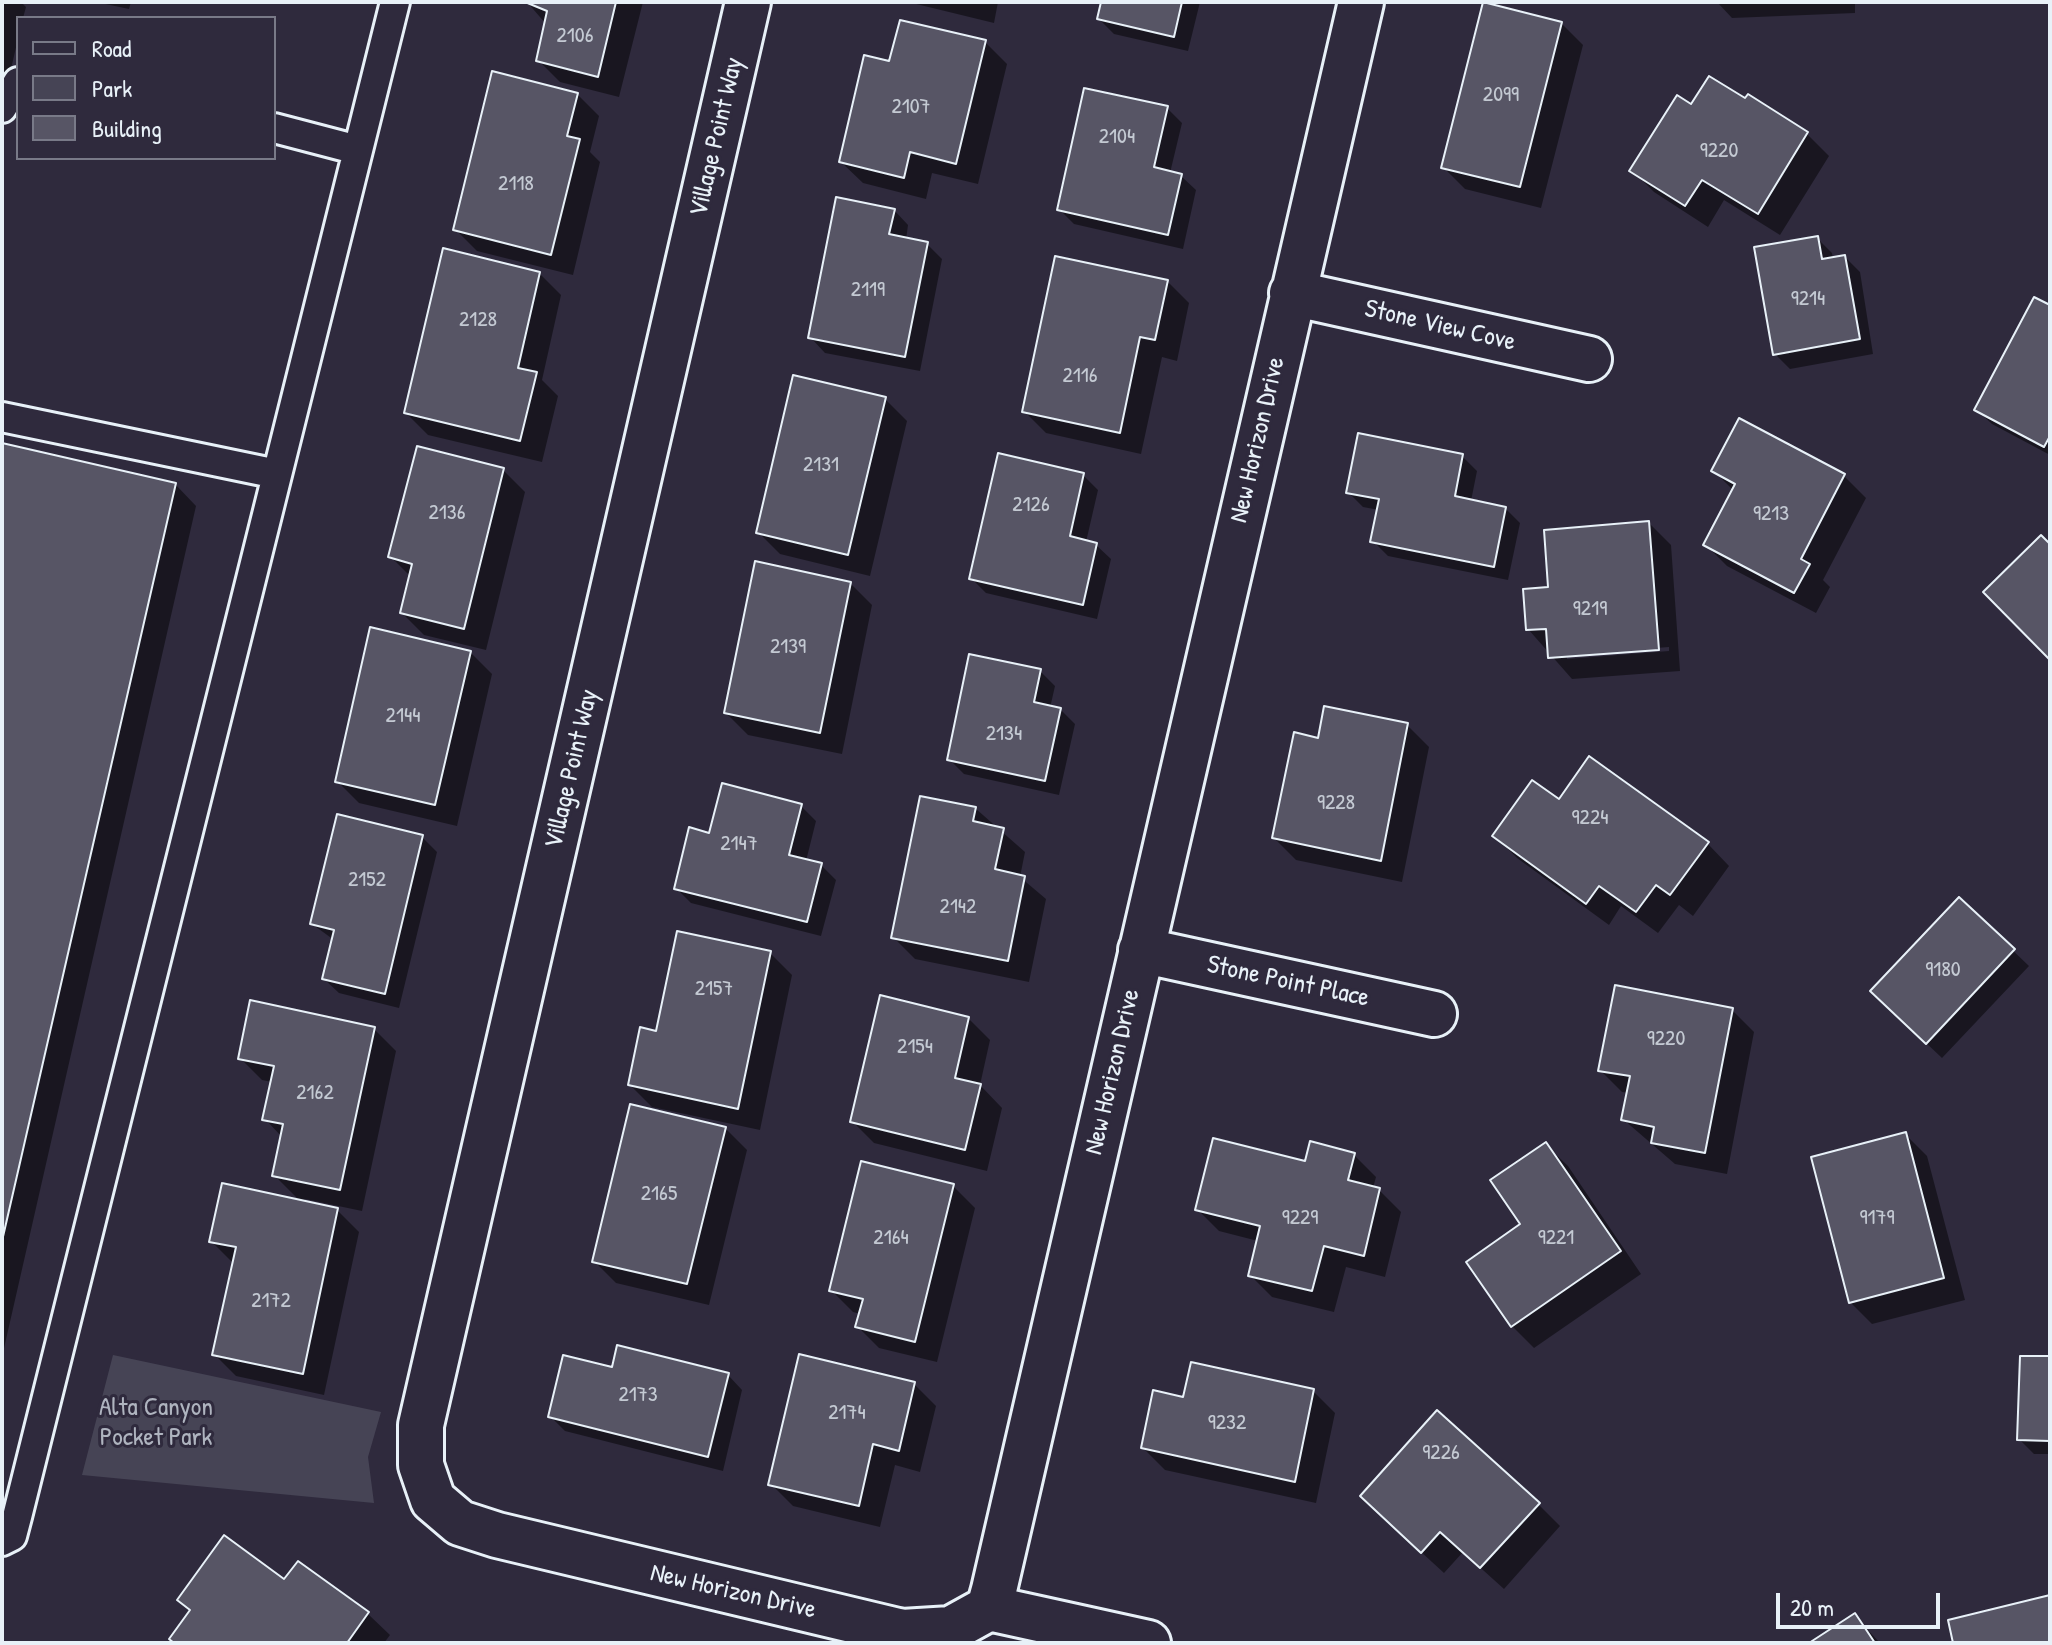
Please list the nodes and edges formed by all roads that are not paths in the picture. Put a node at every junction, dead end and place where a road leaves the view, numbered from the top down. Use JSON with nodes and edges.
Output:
{"nodes":[{"id":1,"x":395,"y":2,"type":"edge"},
{"id":2,"x":748,"y":2,"type":"edge"},
{"id":3,"x":1361,"y":2,"type":"edge"},
{"id":4,"x":16,"y":85,"type":"edge"},
{"id":5,"x":2,"y":108,"type":"edge"},
{"id":6,"x":276,"y":129,"type":"edge"},
{"id":7,"x":358,"y":150,"type":"junction"},
{"id":8,"x":1292,"y":293,"type":"junction"},
{"id":9,"x":1589,"y":359,"type":"dead end"},
{"id":10,"x":2,"y":417,"type":"edge"},
{"id":11,"x":277,"y":474,"type":"junction"},
{"id":12,"x":1141,"y":950,"type":"junction"},
{"id":13,"x":1434,"y":1014,"type":"dead end"},
{"id":14,"x":460,"y":1523,"type":"joint"},
{"id":15,"x":2,"y":1541,"type":"edge"},
{"id":16,"x":989,"y":1608,"type":"junction"},
{"id":17,"x":1148,"y":1643,"type":"edge"}],
"edges":[{"from":1,"to":7,"type":"lane"},
{"from":2,"to":14,"type":"street","name":"Village Point Way"},
{"from":3,"to":8,"type":"street","name":"New Horizon Drive"},
{"from":4,"to":5,"type":"lane"},
{"from":6,"to":7,"type":"lane"},
{"from":7,"to":11,"type":"lane"},
{"from":8,"to":9,"type":"street","name":"Stone View Cove"},
{"from":8,"to":12,"type":"street","name":"New Horizon Drive"},
{"from":10,"to":11,"type":"lane"},
{"from":11,"to":15,"type":"lane"},
{"from":12,"to":13,"type":"street","name":"Stone Point Place"},
{"from":12,"to":16,"type":"street","name":"New Horizon Drive"},
{"from":14,"to":16,"type":"street","name":"New Horizon Drive"},
{"from":16,"to":17,"type":"street"}]}
